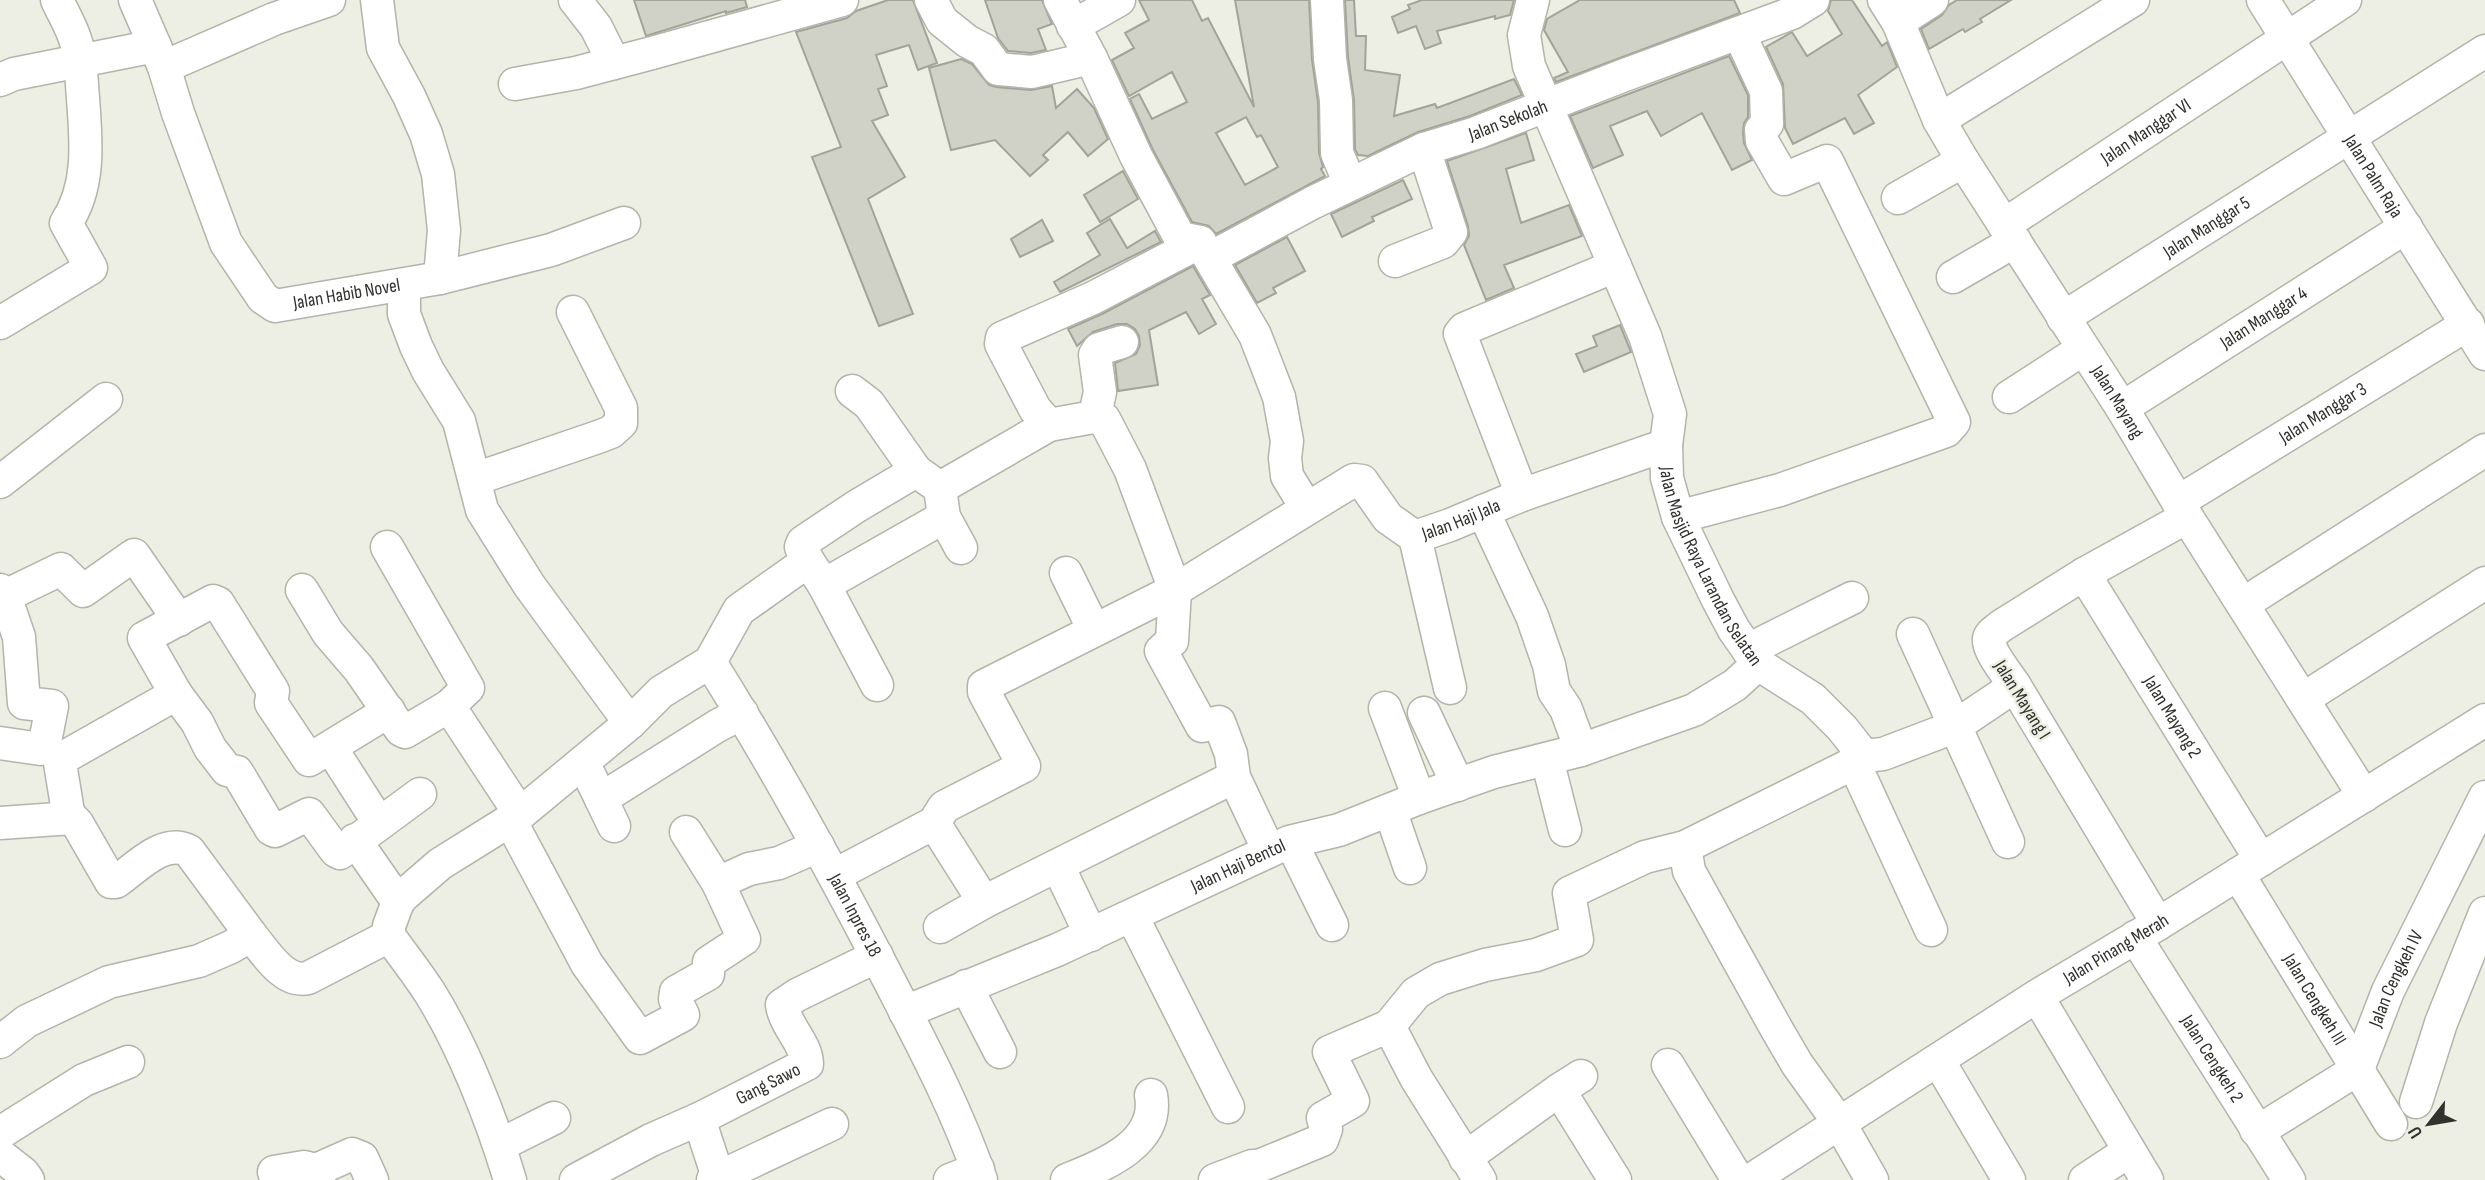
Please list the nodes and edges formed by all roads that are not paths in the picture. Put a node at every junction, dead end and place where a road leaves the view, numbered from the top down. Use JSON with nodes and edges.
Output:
{"nodes":[{"id":1,"x":57,"y":0,"type":"edge"},
{"id":2,"x":135,"y":0,"type":"edge"},
{"id":3,"x":329,"y":0,"type":"edge"},
{"id":4,"x":377,"y":0,"type":"edge"},
{"id":5,"x":575,"y":0,"type":"edge"},
{"id":6,"x":842,"y":0,"type":"edge"},
{"id":7,"x":930,"y":0,"type":"edge"},
{"id":8,"x":1119,"y":0,"type":"edge"},
{"id":9,"x":1327,"y":0,"type":"edge"},
{"id":10,"x":1533,"y":0,"type":"edge"},
{"id":11,"x":1813,"y":0,"type":"edge"},
{"id":12,"x":1932,"y":0,"type":"edge"},
{"id":13,"x":2133,"y":0,"type":"edge"},
{"id":14,"x":2263,"y":0,"type":"edge"},
{"id":15,"x":2346,"y":0,"type":"edge"},
{"id":16,"x":1891,"y":11,"type":"edge"},
{"id":17,"x":1066,"y":13,"type":"edge"},
{"id":18,"x":1739,"y":33,"type":"junction"},
{"id":19,"x":2286,"y":38,"type":"junction"},
{"id":20,"x":2485,"y":51,"type":"edge"},
{"id":21,"x":160,"y":56,"type":"junction"},
{"id":22,"x":1091,"y":58,"type":"junction"},
{"id":23,"x":80,"y":60,"type":"junction"},
{"id":24,"x":614,"y":63,"type":"junction"},
{"id":25,"x":0,"y":80,"type":"edge"},
{"id":26,"x":515,"y":84,"type":"dead end"},
{"id":27,"x":1546,"y":105,"type":"junction"},
{"id":28,"x":1939,"y":120,"type":"junction"},
{"id":29,"x":2349,"y":138,"type":"junction"},
{"id":30,"x":1424,"y":149,"type":"junction"},
{"id":31,"x":1963,"y":161,"type":"junction"},
{"id":32,"x":1350,"y":184,"type":"junction"},
{"id":33,"x":1898,"y":198,"type":"dead end"},
{"id":34,"x":624,"y":223,"type":"dead end"},
{"id":35,"x":2406,"y":227,"type":"junction"},
{"id":36,"x":2010,"y":233,"type":"junction"},
{"id":37,"x":1205,"y":250,"type":"junction"},
{"id":38,"x":1395,"y":261,"type":"dead end"},
{"id":39,"x":1615,"y":266,"type":"junction"},
{"id":40,"x":1953,"y":277,"type":"dead end"},
{"id":41,"x":440,"y":278,"type":"junction"},
{"id":42,"x":404,"y":285,"type":"junction"},
{"id":43,"x":573,"y":312,"type":"dead end"},
{"id":44,"x":2063,"y":318,"type":"junction"},
{"id":45,"x":0,"y":323,"type":"edge"},
{"id":46,"x":2468,"y":324,"type":"junction"},
{"id":47,"x":1122,"y":342,"type":"dead end"},
{"id":48,"x":2083,"y":349,"type":"junction"},
{"id":49,"x":2485,"y":354,"type":"edge"},
{"id":50,"x":852,"y":391,"type":"dead end"},
{"id":51,"x":2009,"y":397,"type":"dead end"},
{"id":52,"x":106,"y":399,"type":"dead end"},
{"id":53,"x":2122,"y":408,"type":"junction"},
{"id":54,"x":1095,"y":415,"type":"junction"},
{"id":55,"x":1049,"y":425,"type":"junction"},
{"id":56,"x":1666,"y":444,"type":"junction"},
{"id":57,"x":2485,"y":450,"type":"edge"},
{"id":58,"x":475,"y":479,"type":"junction"},
{"id":59,"x":0,"y":482,"type":"edge"},
{"id":60,"x":933,"y":492,"type":"junction"},
{"id":61,"x":1522,"y":495,"type":"junction"},
{"id":62,"x":1306,"y":508,"type":"junction"},
{"id":63,"x":2182,"y":509,"type":"junction"},
{"id":64,"x":1483,"y":511,"type":"junction"},
{"id":65,"x":1678,"y":517,"type":"junction"},
{"id":66,"x":1415,"y":537,"type":"junction"},
{"id":67,"x":387,"y":547,"type":"dead end"},
{"id":68,"x":961,"y":548,"type":"dead end"},
{"id":69,"x":816,"y":573,"type":"junction"},
{"id":70,"x":1066,"y":573,"type":"dead end"},
{"id":71,"x":2084,"y":574,"type":"junction"},
{"id":72,"x":2485,"y":583,"type":"edge"},
{"id":73,"x":302,"y":590,"type":"dead end"},
{"id":74,"x":1175,"y":590,"type":"junction"},
{"id":75,"x":2,"y":595,"type":"edge"},
{"id":76,"x":1852,"y":598,"type":"dead end"},
{"id":77,"x":2243,"y":604,"type":"junction"},
{"id":78,"x":178,"y":620,"type":"junction"},
{"id":79,"x":1094,"y":630,"type":"junction"},
{"id":80,"x":1913,"y":634,"type":"dead end"},
{"id":81,"x":1753,"y":657,"type":"junction"},
{"id":82,"x":710,"y":662,"type":"junction"},
{"id":83,"x":877,"y":685,"type":"dead end"},
{"id":84,"x":2015,"y":686,"type":"junction"},
{"id":85,"x":1450,"y":688,"type":"dead end"},
{"id":86,"x":177,"y":694,"type":"junction"},
{"id":87,"x":2303,"y":699,"type":"junction"},
{"id":88,"x":449,"y":706,"type":"junction"},
{"id":89,"x":1385,"y":708,"type":"dead end"},
{"id":90,"x":389,"y":711,"type":"junction"},
{"id":91,"x":742,"y":713,"type":"junction"},
{"id":92,"x":1424,"y":713,"type":"dead end"},
{"id":93,"x":2485,"y":720,"type":"edge"},
{"id":94,"x":631,"y":723,"type":"junction"},
{"id":95,"x":1954,"y":727,"type":"junction"},
{"id":96,"x":0,"y":743,"type":"edge"},
{"id":97,"x":331,"y":748,"type":"junction"},
{"id":98,"x":1581,"y":750,"type":"junction"},
{"id":99,"x":1547,"y":759,"type":"junction"},
{"id":100,"x":1859,"y":760,"type":"junction"},
{"id":101,"x":583,"y":762,"type":"junction"},
{"id":102,"x":1234,"y":777,"type":"junction"},
{"id":103,"x":1458,"y":785,"type":"junction"},
{"id":104,"x":420,"y":794,"type":"dead end"},
{"id":105,"x":2364,"y":796,"type":"junction"},
{"id":106,"x":2485,"y":797,"type":"edge"},
{"id":107,"x":1404,"y":804,"type":"junction"},
{"id":108,"x":515,"y":817,"type":"junction"},
{"id":109,"x":69,"y":818,"type":"junction"},
{"id":110,"x":14,"y":822,"type":"edge"},
{"id":111,"x":934,"y":823,"type":"junction"},
{"id":112,"x":1565,"y":830,"type":"dead end"},
{"id":113,"x":367,"y":832,"type":"junction"},
{"id":114,"x":686,"y":832,"type":"dead end"},
{"id":115,"x":2008,"y":842,"type":"dead end"},
{"id":116,"x":818,"y":846,"type":"junction"},
{"id":117,"x":1280,"y":846,"type":"junction"},
{"id":118,"x":1685,"y":847,"type":"junction"},
{"id":119,"x":1058,"y":866,"type":"junction"},
{"id":120,"x":2249,"y":867,"type":"junction"},
{"id":121,"x":1410,"y":868,"type":"dead end"},
{"id":122,"x":835,"y":875,"type":"junction"},
{"id":123,"x":718,"y":883,"type":"junction"},
{"id":124,"x":398,"y":902,"type":"junction"},
{"id":125,"x":984,"y":902,"type":"junction"},
{"id":126,"x":2485,"y":913,"type":"edge"},
{"id":127,"x":1132,"y":916,"type":"junction"},
{"id":128,"x":1332,"y":925,"type":"dead end"},
{"id":129,"x":940,"y":927,"type":"dead end"},
{"id":130,"x":1930,"y":930,"type":"dead end"},
{"id":131,"x":2146,"y":930,"type":"junction"},
{"id":132,"x":250,"y":933,"type":"junction"},
{"id":133,"x":1091,"y":935,"type":"junction"},
{"id":134,"x":389,"y":936,"type":"junction"},
{"id":135,"x":877,"y":956,"type":"junction"},
{"id":136,"x":966,"y":986,"type":"junction"},
{"id":137,"x":2037,"y":996,"type":"junction"},
{"id":138,"x":905,"y":1012,"type":"junction"},
{"id":139,"x":1389,"y":1026,"type":"junction"},
{"id":140,"x":0,"y":1042,"type":"edge"},
{"id":141,"x":1000,"y":1052,"type":"dead end"},
{"id":142,"x":1938,"y":1060,"type":"junction"},
{"id":143,"x":128,"y":1062,"type":"dead end"},
{"id":144,"x":1668,"y":1065,"type":"dead end"},
{"id":145,"x":2358,"y":1069,"type":"junction"},
{"id":146,"x":1151,"y":1095,"type":"dead end"},
{"id":147,"x":2416,"y":1102,"type":"dead end"},
{"id":148,"x":1228,"y":1107,"type":"dead end"},
{"id":149,"x":554,"y":1118,"type":"dead end"},
{"id":150,"x":699,"y":1119,"type":"junction"},
{"id":151,"x":832,"y":1124,"type":"dead end"},
{"id":152,"x":1840,"y":1124,"type":"junction"},
{"id":153,"x":2391,"y":1124,"type":"dead end"},
{"id":154,"x":2262,"y":1128,"type":"junction"},
{"id":155,"x":0,"y":1133,"type":"edge"},
{"id":156,"x":499,"y":1145,"type":"junction"},
{"id":157,"x":2129,"y":1151,"type":"junction"},
{"id":158,"x":0,"y":1155,"type":"edge"},
{"id":159,"x":1472,"y":1169,"type":"edge"},
{"id":160,"x":369,"y":1171,"type":"edge"},
{"id":161,"x":274,"y":1172,"type":"dead end"},
{"id":162,"x":1268,"y":1173,"type":"edge"},
{"id":163,"x":317,"y":1175,"type":"edge"},
{"id":164,"x":970,"y":1176,"type":"edge"},
{"id":165,"x":715,"y":1179,"type":"edge"},
{"id":166,"x":28,"y":1180,"type":"edge"},
{"id":167,"x":510,"y":1180,"type":"edge"},
{"id":168,"x":576,"y":1180,"type":"edge"},
{"id":169,"x":1067,"y":1180,"type":"edge"},
{"id":170,"x":1215,"y":1180,"type":"edge"},
{"id":171,"x":1615,"y":1180,"type":"edge"},
{"id":172,"x":1738,"y":1180,"type":"edge"},
{"id":173,"x":1751,"y":1180,"type":"edge"},
{"id":174,"x":1872,"y":1180,"type":"edge"},
{"id":175,"x":2009,"y":1180,"type":"edge"},
{"id":176,"x":2085,"y":1180,"type":"edge"},
{"id":177,"x":2147,"y":1180,"type":"edge"},
{"id":178,"x":2289,"y":1180,"type":"edge"}],
"edges":[{"from":1,"to":23,"type":"street"},
{"from":2,"to":21,"type":"street","name":"Jalan Habib Novel"},
{"from":3,"to":21,"type":"street"},
{"from":4,"to":41,"type":"street"},
{"from":5,"to":24,"type":"street"},
{"from":6,"to":24,"type":"street"},
{"from":7,"to":22,"type":"street"},
{"from":8,"to":17,"type":"street"},
{"from":9,"to":32,"type":"street"},
{"from":10,"to":27,"type":"street","name":"Jalan Masjid Raya Larandan Selatan"},
{"from":11,"to":18,"type":"street","name":"Jalan Sekolah"},
{"from":12,"to":16,"type":"street"},
{"from":13,"to":28,"type":"street"},
{"from":14,"to":19,"type":"street","name":"Jalan Palm Raja"},
{"from":15,"to":19,"type":"street","name":"Jalan Manggar VI"},
{"from":16,"to":28,"type":"street","name":"Jalan Mayang"},
{"from":17,"to":22,"type":"street"},
{"from":18,"to":27,"type":"street","name":"Jalan Sekolah"},
{"from":18,"to":65,"type":"street"},
{"from":19,"to":29,"type":"street","name":"Jalan Palm Raja"},
{"from":19,"to":36,"type":"street","name":"Jalan Manggar VI"},
{"from":20,"to":29,"type":"street","name":"Jalan Manggar 5"},
{"from":21,"to":23,"type":"street"},
{"from":21,"to":42,"type":"street","name":"Jalan Habib Novel"},
{"from":22,"to":37,"type":"street"},
{"from":23,"to":25,"type":"street"},
{"from":23,"to":45,"type":"street"},
{"from":24,"to":26,"type":"street"},
{"from":27,"to":30,"type":"street","name":"Jalan Sekolah"},
{"from":27,"to":39,"type":"street","name":"Jalan Masjid Raya Larandan Selatan"},
{"from":28,"to":31,"type":"street","name":"Jalan Mayang"},
{"from":29,"to":35,"type":"street","name":"Jalan Palm Raja"},
{"from":29,"to":44,"type":"street","name":"Jalan Manggar 5"},
{"from":30,"to":32,"type":"street","name":"Jalan Sekolah"},
{"from":30,"to":38,"type":"street"},
{"from":31,"to":33,"type":"street"},
{"from":31,"to":36,"type":"street","name":"Jalan Mayang"},
{"from":32,"to":37,"type":"street","name":"Jalan Sekolah"},
{"from":34,"to":41,"type":"street","name":"Jalan Habib Novel"},
{"from":35,"to":46,"type":"street","name":"Jalan Palm Raja"},
{"from":35,"to":53,"type":"street","name":"Jalan Manggar 4"},
{"from":36,"to":40,"type":"street","name":"Jalan Manggar VI"},
{"from":36,"to":44,"type":"street","name":"Jalan Mayang"},
{"from":37,"to":55,"type":"street","name":"Jalan Sekolah"},
{"from":37,"to":62,"type":"street"},
{"from":39,"to":56,"type":"street","name":"Jalan Masjid Raya Larandan Selatan"},
{"from":39,"to":61,"type":"street"},
{"from":41,"to":42,"type":"street","name":"Jalan Habib Novel"},
{"from":42,"to":58,"type":"street"},
{"from":43,"to":58,"type":"street"},
{"from":44,"to":48,"type":"street","name":"Jalan Mayang"},
{"from":46,"to":49,"type":"street","name":"Jalan Palm Raja"},
{"from":46,"to":63,"type":"street","name":"Jalan Manggar 3"},
{"from":47,"to":54,"type":"street"},
{"from":48,"to":51,"type":"street"},
{"from":48,"to":53,"type":"street","name":"Jalan Mayang"},
{"from":50,"to":60,"type":"street"},
{"from":52,"to":59,"type":"street"},
{"from":53,"to":63,"type":"street","name":"Jalan Mayang"},
{"from":54,"to":55,"type":"street"},
{"from":54,"to":74,"type":"street"},
{"from":55,"to":60,"type":"street"},
{"from":56,"to":61,"type":"street","name":"Jalan Haji Jala"},
{"from":56,"to":65,"type":"street","name":"Jalan Masjid Raya Larandan Selatan"},
{"from":57,"to":77,"type":"street"},
{"from":58,"to":94,"type":"street"},
{"from":60,"to":68,"type":"street"},
{"from":60,"to":69,"type":"street"},
{"from":60,"to":69,"type":"street"},
{"from":61,"to":64,"type":"street","name":"Jalan Haji Jala"},
{"from":62,"to":66,"type":"street","name":"Jalan Haji Jala"},
{"from":62,"to":74,"type":"street","name":"Jalan Haji Jala"},
{"from":63,"to":71,"type":"street","name":"Jalan Mayang I"},
{"from":63,"to":77,"type":"street","name":"Jalan Mayang"},
{"from":64,"to":66,"type":"street","name":"Jalan Haji Jala"},
{"from":64,"to":98,"type":"street"},
{"from":65,"to":81,"type":"street","name":"Jalan Masjid Raya Larandan Selatan"},
{"from":66,"to":85,"type":"street"},
{"from":67,"to":88,"type":"street"},
{"from":69,"to":82,"type":"street"},
{"from":69,"to":83,"type":"street"},
{"from":70,"to":79,"type":"street"},
{"from":71,"to":84,"type":"street","name":"Jalan Mayang I"},
{"from":71,"to":120,"type":"street","name":"Jalan Mayang 2"},
{"from":72,"to":87,"type":"street"},
{"from":73,"to":90,"type":"street"},
{"from":74,"to":79,"type":"street","name":"Jalan Haji Jala"},
{"from":74,"to":102,"type":"street"},
{"from":75,"to":78,"type":"street"},
{"from":75,"to":96,"type":"street"},
{"from":76,"to":81,"type":"street","name":"Jalan Haji Bentol"},
{"from":77,"to":87,"type":"street","name":"Jalan Mayang"},
{"from":78,"to":86,"type":"street"},
{"from":78,"to":97,"type":"street"},
{"from":79,"to":111,"type":"street","name":"Jalan Haji Jala"},
{"from":80,"to":95,"type":"street"},
{"from":81,"to":98,"type":"street","name":"Jalan Haji Bentol"},
{"from":81,"to":100,"type":"street","name":"Jalan Masjid Raya Larandan Selatan"},
{"from":82,"to":91,"type":"street","name":"Jalan Inpres 18"},
{"from":82,"to":94,"type":"street"},
{"from":84,"to":95,"type":"street"},
{"from":84,"to":131,"type":"street","name":"Jalan Mayang I"},
{"from":86,"to":109,"type":"street"},
{"from":86,"to":113,"type":"street"},
{"from":87,"to":105,"type":"street","name":"Jalan Mayang"},
{"from":88,"to":90,"type":"street"},
{"from":88,"to":108,"type":"street"},
{"from":89,"to":107,"type":"street"},
{"from":90,"to":97,"type":"street"},
{"from":91,"to":101,"type":"street"},
{"from":91,"to":116,"type":"street","name":"Jalan Inpres 18"},
{"from":92,"to":103,"type":"street"},
{"from":93,"to":105,"type":"street","name":"Jalan Pinang Merah"},
{"from":94,"to":101,"type":"street"},
{"from":95,"to":100,"type":"street"},
{"from":95,"to":115,"type":"street"},
{"from":97,"to":113,"type":"street"},
{"from":98,"to":99,"type":"street","name":"Jalan Haji Bentol"},
{"from":99,"to":103,"type":"street","name":"Jalan Haji Bentol"},
{"from":99,"to":112,"type":"street"},
{"from":100,"to":118,"type":"street"},
{"from":100,"to":130,"type":"street","name":"Jalan Masjid Raya Larandan Selatan"},
{"from":101,"to":108,"type":"street"},
{"from":102,"to":117,"type":"street"},
{"from":102,"to":119,"type":"street"},
{"from":103,"to":107,"type":"street","name":"Jalan Haji Bentol"},
{"from":104,"to":113,"type":"street"},
{"from":105,"to":120,"type":"street","name":"Jalan Pinang Merah"},
{"from":106,"to":145,"type":"street","name":"Jalan Cengkeh IV"},
{"from":107,"to":117,"type":"street","name":"Jalan Haji Bentol"},
{"from":107,"to":121,"type":"street"},
{"from":108,"to":123,"type":"street"},
{"from":108,"to":124,"type":"street"},
{"from":109,"to":110,"type":"street"},
{"from":109,"to":132,"type":"street"},
{"from":111,"to":122,"type":"street"},
{"from":111,"to":125,"type":"street"},
{"from":113,"to":124,"type":"street"},
{"from":114,"to":123,"type":"street"},
{"from":116,"to":122,"type":"street","name":"Jalan Inpres 18"},
{"from":116,"to":123,"type":"street"},
{"from":117,"to":127,"type":"street","name":"Jalan Haji Bentol"},
{"from":117,"to":128,"type":"street"},
{"from":118,"to":139,"type":"street"},
{"from":118,"to":152,"type":"street"},
{"from":119,"to":125,"type":"street"},
{"from":119,"to":133,"type":"street"},
{"from":120,"to":131,"type":"street","name":"Jalan Pinang Merah"},
{"from":120,"to":145,"type":"street","name":"Jalan Cengkeh III"},
{"from":122,"to":135,"type":"street","name":"Jalan Inpres 18"},
{"from":124,"to":134,"type":"street"},
{"from":125,"to":129,"type":"street"},
{"from":126,"to":147,"type":"street"},
{"from":127,"to":133,"type":"street","name":"Jalan Haji Bentol"},
{"from":127,"to":148,"type":"street"},
{"from":131,"to":137,"type":"street","name":"Jalan Pinang Merah"},
{"from":131,"to":154,"type":"street","name":"Jalan Cengkeh 2"},
{"from":132,"to":134,"type":"street"},
{"from":132,"to":140,"type":"street"},
{"from":133,"to":136,"type":"street","name":"Jalan Haji Bentol"},
{"from":134,"to":156,"type":"street"},
{"from":135,"to":138,"type":"street","name":"Jalan Inpres 18"},
{"from":135,"to":150,"type":"street","name":"Gang Sawo"},
{"from":136,"to":138,"type":"street","name":"Jalan Haji Bentol"},
{"from":136,"to":141,"type":"street"},
{"from":137,"to":142,"type":"street","name":"Jalan Pinang Merah"},
{"from":137,"to":157,"type":"street"},
{"from":138,"to":164,"type":"street","name":"Jalan Inpres 18"},
{"from":139,"to":159,"type":"street"},
{"from":139,"to":162,"type":"street"},
{"from":142,"to":152,"type":"street","name":"Jalan Pinang Merah"},
{"from":142,"to":175,"type":"street"},
{"from":143,"to":155,"type":"street"},
{"from":144,"to":172,"type":"street"},
{"from":145,"to":153,"type":"street","name":"Jalan Cengkeh III"},
{"from":145,"to":154,"type":"street"},
{"from":146,"to":169,"type":"street"},
{"from":149,"to":156,"type":"street"},
{"from":150,"to":165,"type":"street"},
{"from":150,"to":168,"type":"street","name":"Gang Sawo"},
{"from":151,"to":165,"type":"street"},
{"from":152,"to":173,"type":"street","name":"Jalan Pinang Merah"},
{"from":152,"to":174,"type":"street"},
{"from":154,"to":178,"type":"street","name":"Jalan Cengkeh 2"},
{"from":156,"to":167,"type":"street"},
{"from":157,"to":176,"type":"street"},
{"from":157,"to":177,"type":"street"},
{"from":158,"to":166,"type":"street"},
{"from":159,"to":171,"type":"street"},
{"from":160,"to":163,"type":"street"},
{"from":161,"to":163,"type":"street"},
{"from":162,"to":170,"type":"street"}]}
